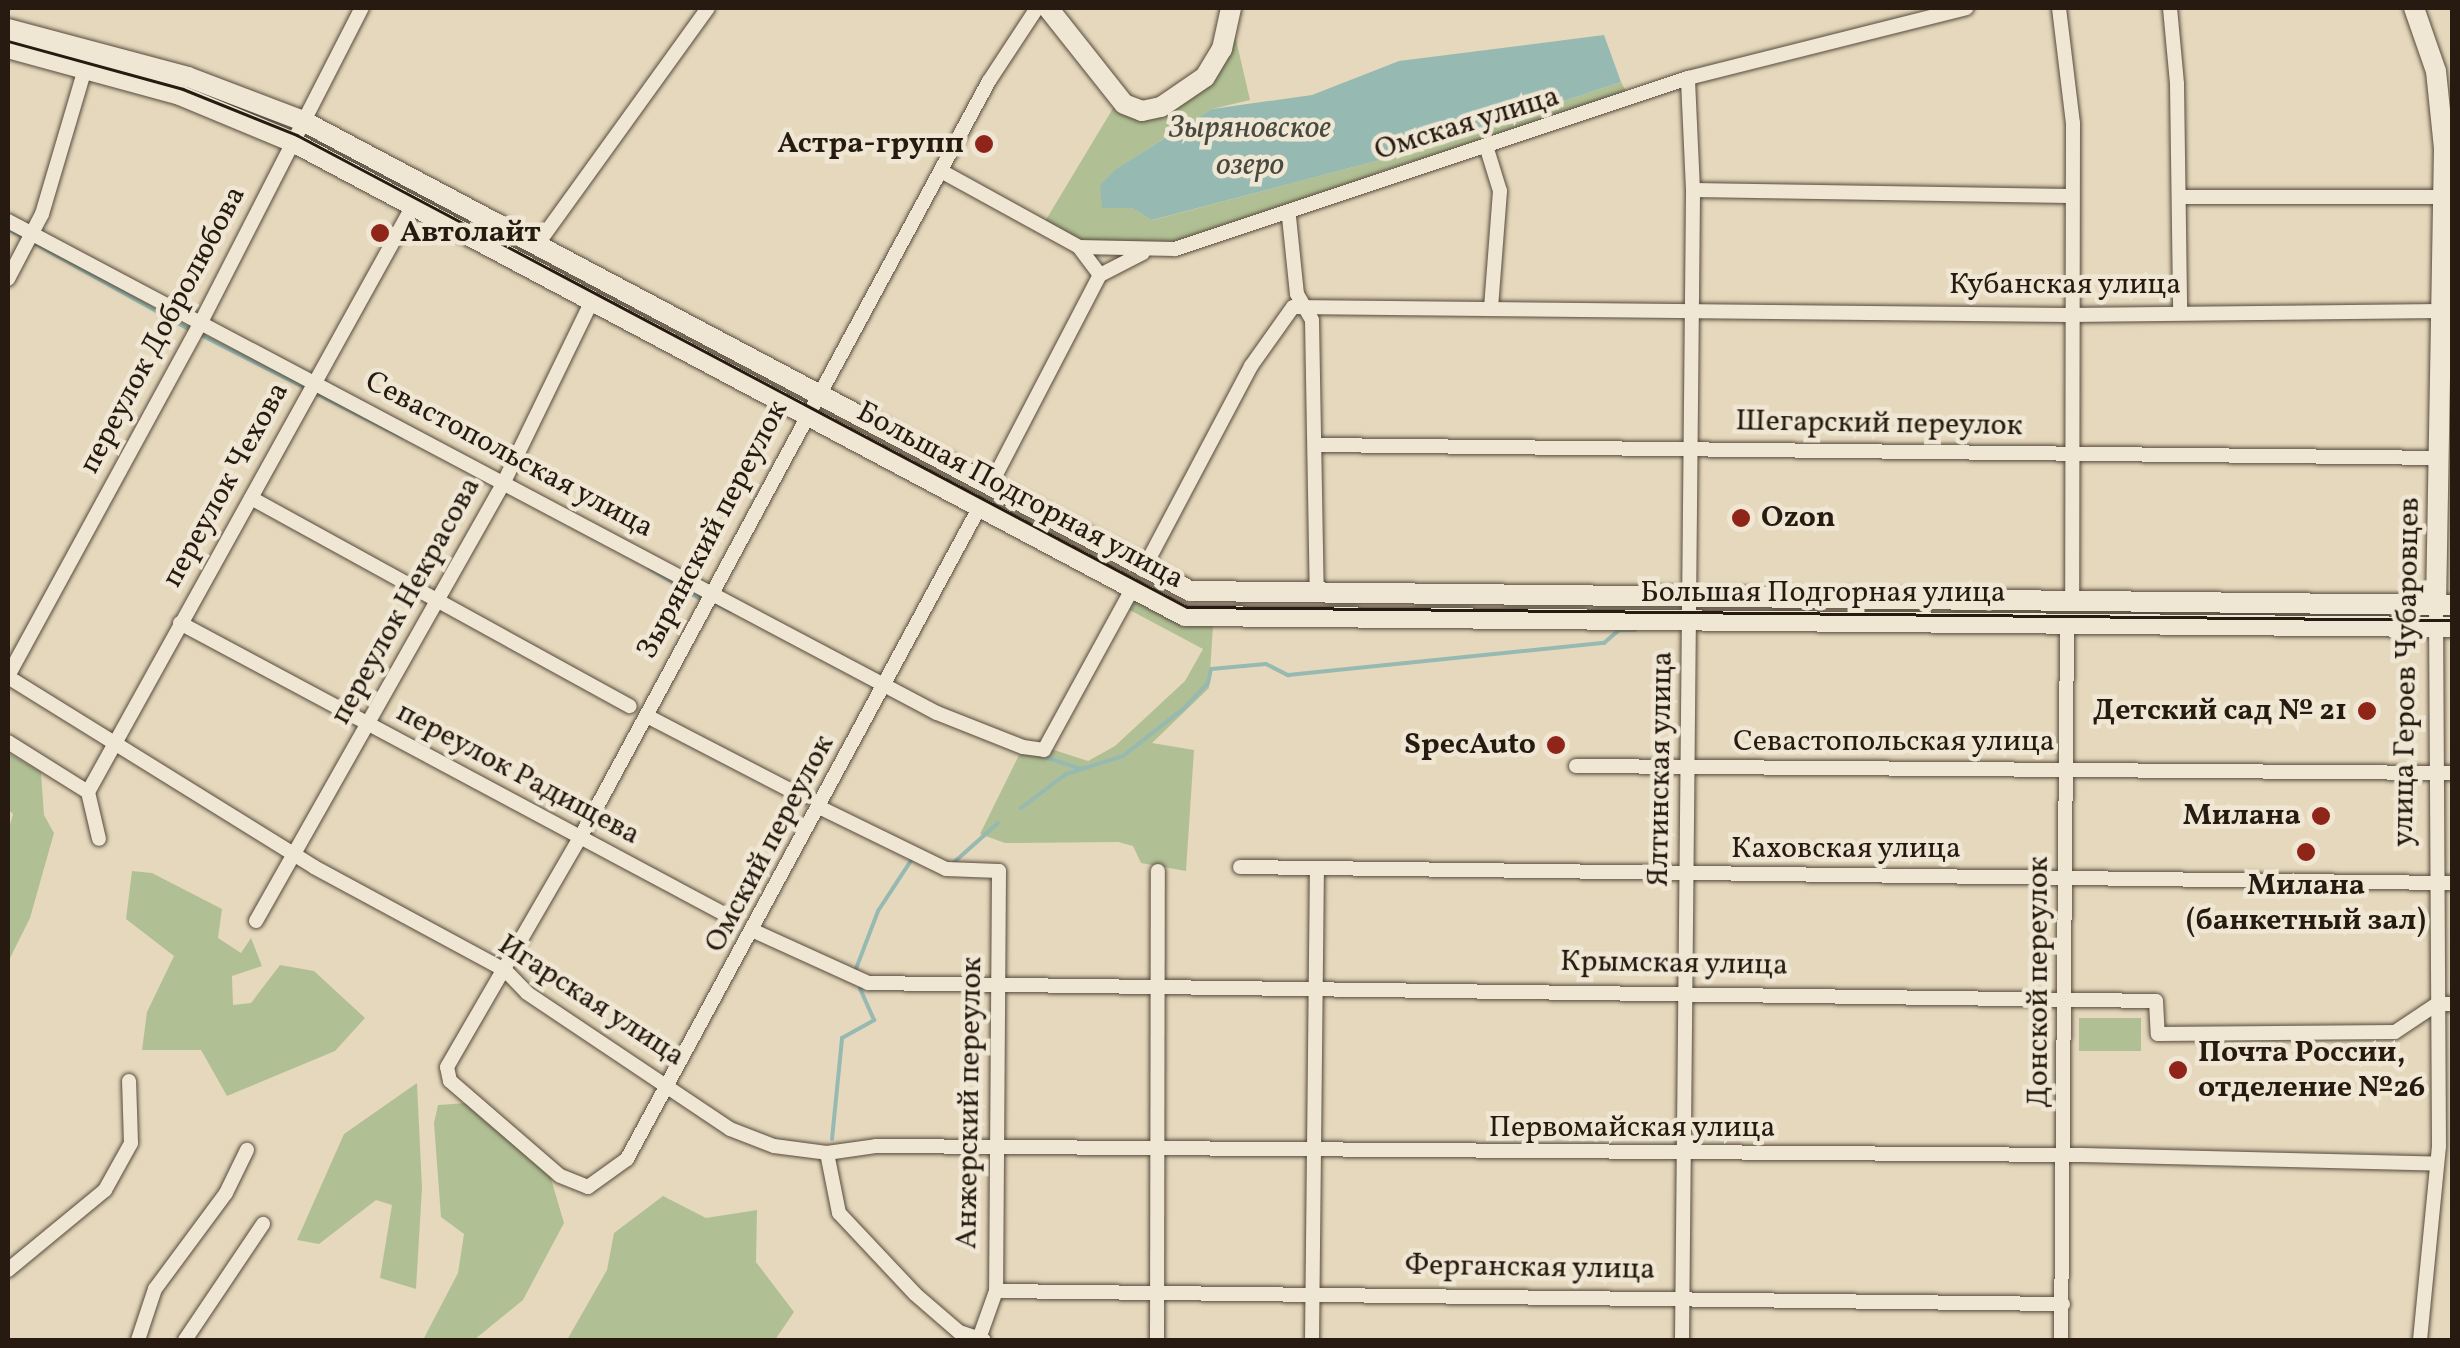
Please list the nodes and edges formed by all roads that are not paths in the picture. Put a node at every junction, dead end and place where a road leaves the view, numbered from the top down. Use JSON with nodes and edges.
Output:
{"nodes":[{"id":1,"x":362,"y":8,"type":"edge"},
{"id":2,"x":708,"y":8,"type":"edge"},
{"id":3,"x":1037,"y":8,"type":"edge"},
{"id":4,"x":1048,"y":8,"type":"edge"},
{"id":5,"x":1231,"y":8,"type":"edge"},
{"id":6,"x":1966,"y":8,"type":"edge"},
{"id":7,"x":2058,"y":8,"type":"edge"},
{"id":8,"x":2170,"y":8,"type":"edge"},
{"id":9,"x":2414,"y":8,"type":"edge"},
{"id":10,"x":8,"y":29,"type":"edge"},
{"id":11,"x":8,"y":48,"type":"edge"},
{"id":12,"x":85,"y":69,"type":"junction"},
{"id":13,"x":1688,"y":78,"type":"junction"},
{"id":14,"x":304,"y":122,"type":"junction"},
{"id":15,"x":294,"y":142,"type":"junction"},
{"id":16,"x":1487,"y":148,"type":"junction"},
{"id":17,"x":2448,"y":148,"type":"edge"},
{"id":18,"x":940,"y":170,"type":"junction"},
{"id":19,"x":1692,"y":190,"type":"junction"},
{"id":20,"x":2069,"y":196,"type":"junction"},
{"id":21,"x":2179,"y":197,"type":"junction"},
{"id":22,"x":2442,"y":197,"type":"junction"},
{"id":23,"x":414,"y":204,"type":"junction"},
{"id":24,"x":1289,"y":216,"type":"junction"},
{"id":25,"x":8,"y":221,"type":"edge"},
{"id":26,"x":30,"y":233,"type":"junction"},
{"id":27,"x":537,"y":246,"type":"junction"},
{"id":28,"x":1079,"y":247,"type":"junction"},
{"id":29,"x":1144,"y":253,"type":"junction"},
{"id":30,"x":1100,"y":275,"type":"junction"},
{"id":31,"x":8,"y":279,"type":"edge"},
{"id":32,"x":592,"y":301,"type":"junction"},
{"id":33,"x":1304,"y":307,"type":"junction"},
{"id":34,"x":1491,"y":308,"type":"junction"},
{"id":35,"x":2441,"y":311,"type":"junction"},
{"id":36,"x":2180,"y":312,"type":"junction"},
{"id":37,"x":1690,"y":313,"type":"junction"},
{"id":38,"x":2068,"y":315,"type":"junction"},
{"id":39,"x":200,"y":326,"type":"junction"},
{"id":40,"x":314,"y":384,"type":"junction"},
{"id":41,"x":816,"y":393,"type":"junction"},
{"id":42,"x":804,"y":416,"type":"junction"},
{"id":43,"x":1317,"y":445,"type":"junction"},
{"id":44,"x":1688,"y":449,"type":"junction"},
{"id":45,"x":2072,"y":454,"type":"junction"},
{"id":46,"x":2440,"y":458,"type":"junction"},
{"id":47,"x":503,"y":484,"type":"junction"},
{"id":48,"x":990,"y":486,"type":"junction"},
{"id":49,"x":251,"y":498,"type":"junction"},
{"id":50,"x":978,"y":510,"type":"junction"},
{"id":51,"x":1143,"y":570,"type":"junction"},
{"id":52,"x":1131,"y":591,"type":"junction"},
{"id":53,"x":713,"y":593,"type":"junction"},
{"id":54,"x":1317,"y":595,"type":"junction"},
{"id":55,"x":1690,"y":598,"type":"junction"},
{"id":56,"x":436,"y":600,"type":"junction"},
{"id":57,"x":2072,"y":602,"type":"junction"},
{"id":58,"x":2444,"y":605,"type":"edge"},
{"id":59,"x":180,"y":623,"type":"junction"},
{"id":60,"x":1690,"y":624,"type":"junction"},
{"id":61,"x":2067,"y":624,"type":"junction"},
{"id":62,"x":2444,"y":627,"type":"edge"},
{"id":63,"x":8,"y":677,"type":"edge"},
{"id":64,"x":888,"y":685,"type":"junction"},
{"id":65,"x":630,"y":706,"type":"dead end"},
{"id":66,"x":647,"y":716,"type":"junction"},
{"id":67,"x":370,"y":726,"type":"junction"},
{"id":68,"x":114,"y":740,"type":"junction"},
{"id":69,"x":8,"y":742,"type":"edge"},
{"id":70,"x":1576,"y":766,"type":"dead end"},
{"id":71,"x":1688,"y":768,"type":"junction"},
{"id":72,"x":2066,"y":770,"type":"junction"},
{"id":73,"x":2436,"y":773,"type":"junction"},
{"id":74,"x":2452,"y":773,"type":"edge"},
{"id":75,"x":88,"y":792,"type":"junction"},
{"id":76,"x":803,"y":797,"type":"dead end"},
{"id":77,"x":821,"y":808,"type":"junction"},
{"id":78,"x":99,"y":838,"type":"dead end"},
{"id":79,"x":580,"y":838,"type":"junction"},
{"id":80,"x":297,"y":855,"type":"junction"},
{"id":81,"x":1240,"y":867,"type":"dead end"},
{"id":82,"x":1158,"y":872,"type":"dead end"},
{"id":83,"x":1317,"y":872,"type":"junction"},
{"id":84,"x":2066,"y":875,"type":"junction"},
{"id":85,"x":1688,"y":878,"type":"junction"},
{"id":86,"x":2435,"y":882,"type":"junction"},
{"id":87,"x":2452,"y":883,"type":"edge"},
{"id":88,"x":726,"y":915,"type":"dead end"},
{"id":89,"x":256,"y":921,"type":"dead end"},
{"id":90,"x":754,"y":931,"type":"junction"},
{"id":91,"x":506,"y":971,"type":"junction"},
{"id":92,"x":1000,"y":983,"type":"junction"},
{"id":93,"x":1159,"y":985,"type":"junction"},
{"id":94,"x":1318,"y":986,"type":"junction"},
{"id":95,"x":1684,"y":991,"type":"junction"},
{"id":96,"x":2067,"y":1000,"type":"junction"},
{"id":97,"x":2445,"y":1004,"type":"edge"},
{"id":98,"x":129,"y":1081,"type":"dead end"},
{"id":99,"x":672,"y":1087,"type":"junction"},
{"id":100,"x":247,"y":1150,"type":"dead end"},
{"id":101,"x":997,"y":1150,"type":"junction"},
{"id":102,"x":1159,"y":1150,"type":"junction"},
{"id":103,"x":1313,"y":1153,"type":"junction"},
{"id":104,"x":827,"y":1154,"type":"junction"},
{"id":105,"x":2066,"y":1155,"type":"junction"},
{"id":106,"x":1684,"y":1156,"type":"junction"},
{"id":107,"x":2436,"y":1164,"type":"junction"},
{"id":108,"x":588,"y":1187,"type":"joint"},
{"id":109,"x":263,"y":1224,"type":"dead end"},
{"id":110,"x":8,"y":1270,"type":"edge"},
{"id":111,"x":996,"y":1290,"type":"junction"},
{"id":112,"x":1158,"y":1292,"type":"junction"},
{"id":113,"x":1312,"y":1293,"type":"junction"},
{"id":114,"x":1682,"y":1297,"type":"junction"},
{"id":115,"x":2062,"y":1304,"type":"junction"},
{"id":116,"x":982,"y":1338,"type":"edge"},
{"id":117,"x":138,"y":1340,"type":"edge"},
{"id":118,"x":185,"y":1340,"type":"edge"},
{"id":119,"x":1157,"y":1340,"type":"edge"},
{"id":120,"x":1312,"y":1340,"type":"edge"},
{"id":121,"x":1682,"y":1340,"type":"edge"},
{"id":122,"x":2061,"y":1340,"type":"edge"},
{"id":123,"x":2420,"y":1340,"type":"edge"}],
"edges":[{"from":1,"to":14,"type":"street","name":"переулок Добролюбова"},
{"from":2,"to":27,"type":"street"},
{"from":3,"to":18,"type":"street","name":"Зырянский переулок"},
{"from":4,"to":5,"type":"main road"},
{"from":6,"to":13,"type":"street","name":"Омская улица"},
{"from":7,"to":20,"type":"street"},
{"from":8,"to":21,"type":"street"},
{"from":9,"to":17,"type":"main road","name":"улица Героев Чубаровцев"},
{"from":10,"to":14,"type":"main road","name":"Большая Подгорная улица"},
{"from":11,"to":12,"type":"main road","name":"Большая Подгорная улица"},
{"from":12,"to":15,"type":"main road","name":"Большая Подгорная улица"},
{"from":12,"to":26,"type":"street"},
{"from":13,"to":16,"type":"street","name":"Омская улица"},
{"from":13,"to":19,"type":"street","name":"Ялтинская улица"},
{"from":14,"to":15,"type":"street","name":"переулок Добролюбова"},
{"from":14,"to":27,"type":"main road","name":"Большая Подгорная улица"},
{"from":15,"to":23,"type":"main road","name":"Большая Подгорная улица"},
{"from":15,"to":39,"type":"street","name":"переулок Добролюбова"},
{"from":16,"to":24,"type":"street","name":"Омская улица"},
{"from":16,"to":34,"type":"street"},
{"from":17,"to":22,"type":"main road","name":"улица Героев Чубаровцев"},
{"from":18,"to":28,"type":"street","name":"Омская улица"},
{"from":18,"to":41,"type":"street","name":"Зырянский переулок"},
{"from":19,"to":20,"type":"street"},
{"from":19,"to":37,"type":"street","name":"Ялтинская улица"},
{"from":20,"to":38,"type":"street"},
{"from":21,"to":22,"type":"street"},
{"from":21,"to":36,"type":"street"},
{"from":22,"to":35,"type":"main road","name":"улица Героев Чубаровцев"},
{"from":23,"to":32,"type":"main road","name":"Большая Подгорная улица"},
{"from":23,"to":40,"type":"street","name":"переулок Чехова"},
{"from":24,"to":29,"type":"street","name":"Омская улица"},
{"from":24,"to":33,"type":"street"},
{"from":25,"to":26,"type":"street","name":"Севастопольская улица"},
{"from":26,"to":31,"type":"street"},
{"from":26,"to":39,"type":"street","name":"Севастопольская улица"},
{"from":27,"to":41,"type":"main road","name":"Большая Подгорная улица"},
{"from":28,"to":29,"type":"street","name":"Омская улица"},
{"from":28,"to":30,"type":"street"},
{"from":29,"to":30,"type":"street"},
{"from":30,"to":48,"type":"street"},
{"from":32,"to":42,"type":"main road","name":"Большая Подгорная улица"},
{"from":32,"to":47,"type":"street","name":"переулок Некрасова"},
{"from":33,"to":34,"type":"street","name":"Кубанская улица"},
{"from":33,"to":43,"type":"street"},
{"from":33,"to":51,"type":"street"},
{"from":34,"to":37,"type":"street","name":"Кубанская улица"},
{"from":35,"to":36,"type":"street","name":"Кубанская улица"},
{"from":35,"to":46,"type":"main road","name":"улица Героев Чубаровцев"},
{"from":36,"to":38,"type":"street","name":"Кубанская улица"},
{"from":37,"to":38,"type":"street","name":"Кубанская улица"},
{"from":37,"to":44,"type":"street","name":"Ялтинская улица"},
{"from":38,"to":45,"type":"street"},
{"from":39,"to":40,"type":"street","name":"Севастопольская улица"},
{"from":39,"to":63,"type":"street","name":"переулок Добролюбова"},
{"from":40,"to":47,"type":"street","name":"Севастопольская улица"},
{"from":40,"to":49,"type":"street","name":"переулок Чехова"},
{"from":41,"to":42,"type":"street","name":"Зырянский переулок"},
{"from":41,"to":48,"type":"main road","name":"Большая Подгорная улица"},
{"from":42,"to":50,"type":"main road","name":"Большая Подгорная улица"},
{"from":42,"to":53,"type":"street","name":"Зырянский переулок"},
{"from":43,"to":44,"type":"street","name":"Шегарский переулок"},
{"from":43,"to":54,"type":"street"},
{"from":44,"to":45,"type":"street","name":"Шегарский переулок"},
{"from":44,"to":55,"type":"street","name":"Ялтинская улица"},
{"from":45,"to":46,"type":"street","name":"Шегарский переулок"},
{"from":45,"to":57,"type":"street"},
{"from":46,"to":58,"type":"main road","name":"улица Героев Чубаровцев"},
{"from":47,"to":53,"type":"street","name":"Севастопольская улица"},
{"from":47,"to":56,"type":"street","name":"переулок Некрасова"},
{"from":48,"to":51,"type":"main road","name":"Большая Подгорная улица"},
{"from":49,"to":56,"type":"street"},
{"from":49,"to":59,"type":"street","name":"переулок Чехова"},
{"from":50,"to":52,"type":"main road","name":"Большая Подгорная улица"},
{"from":50,"to":64,"type":"street","name":"Омский переулок"},
{"from":51,"to":54,"type":"main road","name":"Большая Подгорная улица"},
{"from":52,"to":60,"type":"main road","name":"Большая Подгорная улица"},
{"from":52,"to":64,"type":"street","name":"Севастопольская улица"},
{"from":53,"to":64,"type":"street","name":"Севастопольская улица"},
{"from":53,"to":66,"type":"street","name":"Зырянский переулок"},
{"from":54,"to":55,"type":"main road","name":"Большая Подгорная улица"},
{"from":55,"to":57,"type":"main road","name":"Большая Подгорная улица"},
{"from":55,"to":60,"type":"street","name":"Ялтинская улица"},
{"from":56,"to":65,"type":"street"},
{"from":56,"to":67,"type":"street","name":"переулок Некрасова"},
{"from":57,"to":58,"type":"main road","name":"Большая Подгорная улица"},
{"from":58,"to":62,"type":"street","name":"улица Героев Чубаровцев"},
{"from":59,"to":67,"type":"street","name":"переулок Радищева"},
{"from":59,"to":68,"type":"street","name":"переулок Чехова"},
{"from":60,"to":61,"type":"main road","name":"Большая Подгорная улица"},
{"from":60,"to":71,"type":"street","name":"Ялтинская улица"},
{"from":61,"to":62,"type":"main road","name":"Большая Подгорная улица"},
{"from":61,"to":72,"type":"street","name":"Донской переулок"},
{"from":62,"to":73,"type":"street","name":"улица Героев Чубаровцев"},
{"from":63,"to":68,"type":"street","name":"Игарская улица"},
{"from":64,"to":77,"type":"street","name":"Омский переулок"},
{"from":66,"to":76,"type":"street"},
{"from":66,"to":79,"type":"street","name":"Зырянский переулок"},
{"from":67,"to":79,"type":"street","name":"переулок Радищева"},
{"from":67,"to":80,"type":"street","name":"переулок Некрасова"},
{"from":68,"to":75,"type":"street","name":"переулок Чехова"},
{"from":68,"to":80,"type":"street","name":"Игарская улица"},
{"from":69,"to":75,"type":"street"},
{"from":70,"to":71,"type":"street","name":"Севастопольская улица"},
{"from":71,"to":72,"type":"street","name":"Севастопольская улица"},
{"from":71,"to":85,"type":"street","name":"Ялтинская улица"},
{"from":72,"to":73,"type":"street","name":"Севастопольская улица"},
{"from":72,"to":84,"type":"street","name":"Донской переулок"},
{"from":73,"to":74,"type":"street","name":"Севастопольская улица"},
{"from":73,"to":86,"type":"street","name":"улица Героев Чубаровцев"},
{"from":75,"to":78,"type":"street"},
{"from":77,"to":90,"type":"street","name":"Омский переулок"},
{"from":77,"to":92,"type":"street","name":"Анжерский переулок"},
{"from":79,"to":88,"type":"street","name":"переулок Радищева"},
{"from":79,"to":91,"type":"street","name":"Зырянский переулок"},
{"from":80,"to":89,"type":"street","name":"переулок Некрасова"},
{"from":80,"to":91,"type":"street","name":"Игарская улица"},
{"from":81,"to":83,"type":"street","name":"Каховская улица"},
{"from":82,"to":93,"type":"street"},
{"from":83,"to":85,"type":"street","name":"Каховская улица"},
{"from":83,"to":94,"type":"street"},
{"from":84,"to":85,"type":"street","name":"Каховская улица"},
{"from":84,"to":86,"type":"street","name":"Каховская улица"},
{"from":84,"to":96,"type":"street","name":"Донской переулок"},
{"from":85,"to":95,"type":"street","name":"Ялтинская улица"},
{"from":86,"to":87,"type":"street","name":"Каховская улица"},
{"from":86,"to":97,"type":"street","name":"улица Героев Чубаровцев"},
{"from":90,"to":92,"type":"street","name":"Крымская улица"},
{"from":90,"to":99,"type":"street","name":"Омский переулок"},
{"from":91,"to":99,"type":"street","name":"Игарская улица"},
{"from":91,"to":108,"type":"street","name":"Зырянский переулок"},
{"from":92,"to":93,"type":"street","name":"Крымская улица"},
{"from":92,"to":101,"type":"street","name":"Анжерский переулок"},
{"from":93,"to":94,"type":"street","name":"Крымская улица"},
{"from":93,"to":102,"type":"street"},
{"from":94,"to":95,"type":"street","name":"Крымская улица"},
{"from":94,"to":103,"type":"street"},
{"from":95,"to":96,"type":"street","name":"Крымская улица"},
{"from":95,"to":106,"type":"street","name":"Ялтинская улица"},
{"from":96,"to":97,"type":"street","name":"Крымская улица"},
{"from":96,"to":105,"type":"street","name":"Донской переулок"},
{"from":97,"to":107,"type":"street","name":"улица Героев Чубаровцев"},
{"from":98,"to":110,"type":"street"},
{"from":99,"to":104,"type":"street","name":"Игарская улица"},
{"from":99,"to":108,"type":"street","name":"Омский переулок"},
{"from":100,"to":117,"type":"street"},
{"from":101,"to":102,"type":"street","name":"Первомайская улица"},
{"from":101,"to":104,"type":"street","name":"Первомайская улица"},
{"from":101,"to":111,"type":"street","name":"Анжерский переулок"},
{"from":102,"to":103,"type":"street","name":"Первомайская улица"},
{"from":102,"to":112,"type":"street"},
{"from":103,"to":106,"type":"street","name":"Первомайская улица"},
{"from":103,"to":113,"type":"street"},
{"from":104,"to":116,"type":"street"},
{"from":105,"to":106,"type":"street","name":"Первомайская улица"},
{"from":105,"to":107,"type":"street","name":"Первомайская улица"},
{"from":105,"to":115,"type":"street","name":"Донской переулок"},
{"from":106,"to":114,"type":"street","name":"Ялтинская улица"},
{"from":107,"to":123,"type":"street","name":"улица Героев Чубаровцев"},
{"from":109,"to":118,"type":"street"},
{"from":111,"to":112,"type":"street","name":"Ферганская улица"},
{"from":111,"to":116,"type":"street","name":"Анжерский переулок"},
{"from":112,"to":113,"type":"street","name":"Ферганская улица"},
{"from":112,"to":119,"type":"street"},
{"from":113,"to":114,"type":"street","name":"Ферганская улица"},
{"from":113,"to":120,"type":"street"},
{"from":114,"to":115,"type":"street","name":"Ферганская улица"},
{"from":114,"to":121,"type":"street","name":"Ялтинская улица"},
{"from":115,"to":122,"type":"street","name":"Донской переулок"}]}
